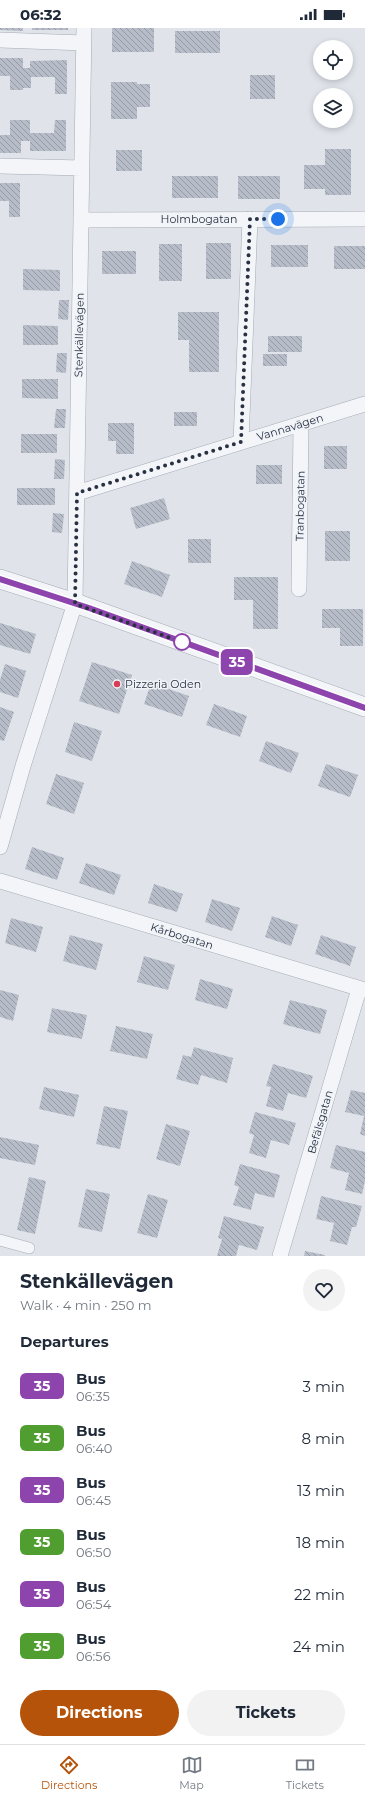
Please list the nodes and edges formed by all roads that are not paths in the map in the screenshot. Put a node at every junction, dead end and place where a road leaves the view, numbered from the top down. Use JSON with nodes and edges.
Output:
{"nodes":[{"id":1,"x":84,"y":35,"type":"edge"},
{"id":2,"x":0,"y":40,"type":"edge"},
{"id":3,"x":0,"y":166,"type":"edge"},
{"id":4,"x":82,"y":168,"type":"junction"},
{"id":5,"x":250,"y":219,"type":"junction"},
{"id":6,"x":365,"y":219,"type":"edge"},
{"id":7,"x":81,"y":220,"type":"junction"},
{"id":8,"x":365,"y":404,"type":"edge"},
{"id":9,"x":301,"y":424,"type":"junction"},
{"id":10,"x":241,"y":442,"type":"junction"},
{"id":11,"x":77,"y":493,"type":"junction"},
{"id":12,"x":0,"y":579,"type":"edge"},
{"id":13,"x":299,"y":589,"type":"dead end"},
{"id":14,"x":75,"y":604,"type":"junction"},
{"id":15,"x":365,"y":708,"type":"edge"},
{"id":16,"x":0,"y":847,"type":"edge"},
{"id":17,"x":0,"y":881,"type":"edge"},
{"id":18,"x":362,"y":989,"type":"edge"},
{"id":19,"x":0,"y":1240,"type":"edge"},
{"id":20,"x":29,"y":1248,"type":"dead end"},
{"id":21,"x":280,"y":1256,"type":"edge"}],
"edges":[{"from":1,"to":2,"type":"street"},
{"from":1,"to":4,"type":"street","name":"Stenkällevägen"},
{"from":3,"to":4,"type":"street"},
{"from":4,"to":7,"type":"street","name":"Stenkällevägen"},
{"from":5,"to":6,"type":"street","name":"Holmbogatan"},
{"from":5,"to":7,"type":"street","name":"Holmbogatan"},
{"from":5,"to":10,"type":"street"},
{"from":7,"to":11,"type":"street","name":"Stenkällevägen"},
{"from":8,"to":9,"type":"street","name":"Vannavägen"},
{"from":9,"to":10,"type":"street","name":"Vannavägen"},
{"from":9,"to":13,"type":"street","name":"Tranbogatan"},
{"from":10,"to":11,"type":"street","name":"Vannavägen"},
{"from":11,"to":14,"type":"street","name":"Stenkällevägen"},
{"from":12,"to":14,"type":"street"},
{"from":14,"to":15,"type":"street"},
{"from":14,"to":16,"type":"street","name":"Stenkällevägen"},
{"from":17,"to":18,"type":"street","name":"Kårbogatan"},
{"from":18,"to":21,"type":"street","name":"Befälsgatan"},
{"from":19,"to":20,"type":"street"}]}
